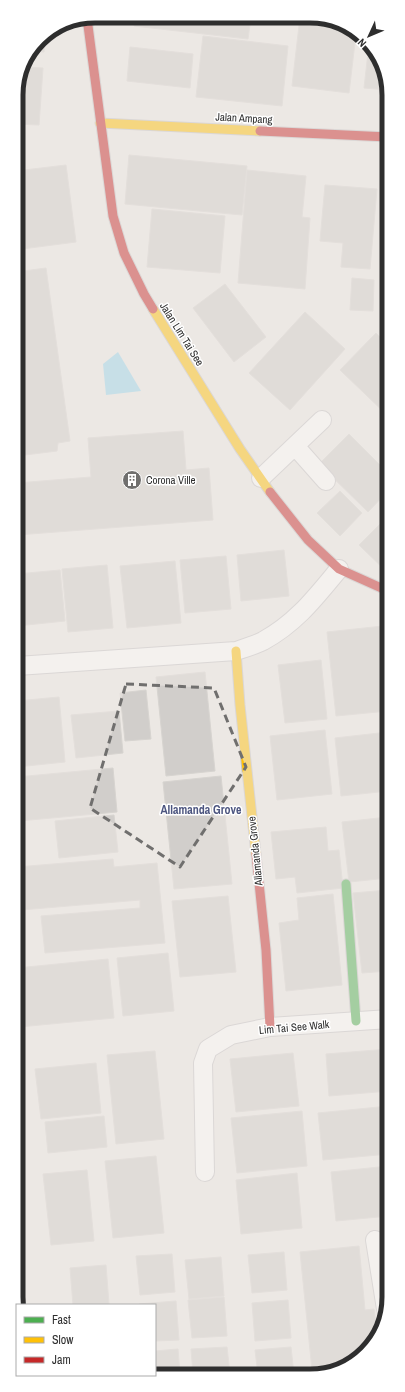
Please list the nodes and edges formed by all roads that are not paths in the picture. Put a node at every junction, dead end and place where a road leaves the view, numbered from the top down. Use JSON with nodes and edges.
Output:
{"nodes":[{"id":1,"x":88,"y":23,"type":"edge"},
{"id":2,"x":100,"y":123,"type":"junction"},
{"id":3,"x":382,"y":137,"type":"edge"},
{"id":4,"x":322,"y":420,"type":"dead end"},
{"id":5,"x":295,"y":446,"type":"junction"},
{"id":6,"x":260,"y":478,"type":"junction"},
{"id":7,"x":326,"y":481,"type":"dead end"},
{"id":8,"x":339,"y":569,"type":"junction"},
{"id":9,"x":382,"y":588,"type":"edge"},
{"id":10,"x":236,"y":651,"type":"junction"},
{"id":11,"x":23,"y":666,"type":"edge"},
{"id":12,"x":346,"y":884,"type":"dead end"},
{"id":13,"x":382,"y":1019,"type":"edge"},
{"id":14,"x":356,"y":1021,"type":"junction"},
{"id":15,"x":270,"y":1027,"type":"junction"},
{"id":16,"x":205,"y":1172,"type":"dead end"},
{"id":17,"x":375,"y":1240,"type":"dead end"},
{"id":18,"x":382,"y":1284,"type":"edge"}],
"edges":[{"from":1,"to":2,"type":"street","name":"Jalan Lim Tai See"},
{"from":2,"to":3,"type":"street","name":"Jalan Ampang"},
{"from":2,"to":6,"type":"street","name":"Jalan Lim Tai See"},
{"from":4,"to":5,"type":"street"},
{"from":5,"to":6,"type":"street"},
{"from":5,"to":7,"type":"street"},
{"from":6,"to":8,"type":"street","name":"Jalan Lim Tai See"},
{"from":8,"to":9,"type":"street","name":"Jalan Lim Tai See"},
{"from":8,"to":10,"type":"street"},
{"from":10,"to":11,"type":"street"},
{"from":10,"to":15,"type":"street","name":"Allamanda Grove"},
{"from":12,"to":14,"type":"street"},
{"from":13,"to":14,"type":"street","name":"Lim Tai See Walk"},
{"from":14,"to":15,"type":"street","name":"Lim Tai See Walk"},
{"from":15,"to":16,"type":"street","name":"Lim Tai See Walk"},
{"from":17,"to":18,"type":"street"}]}
